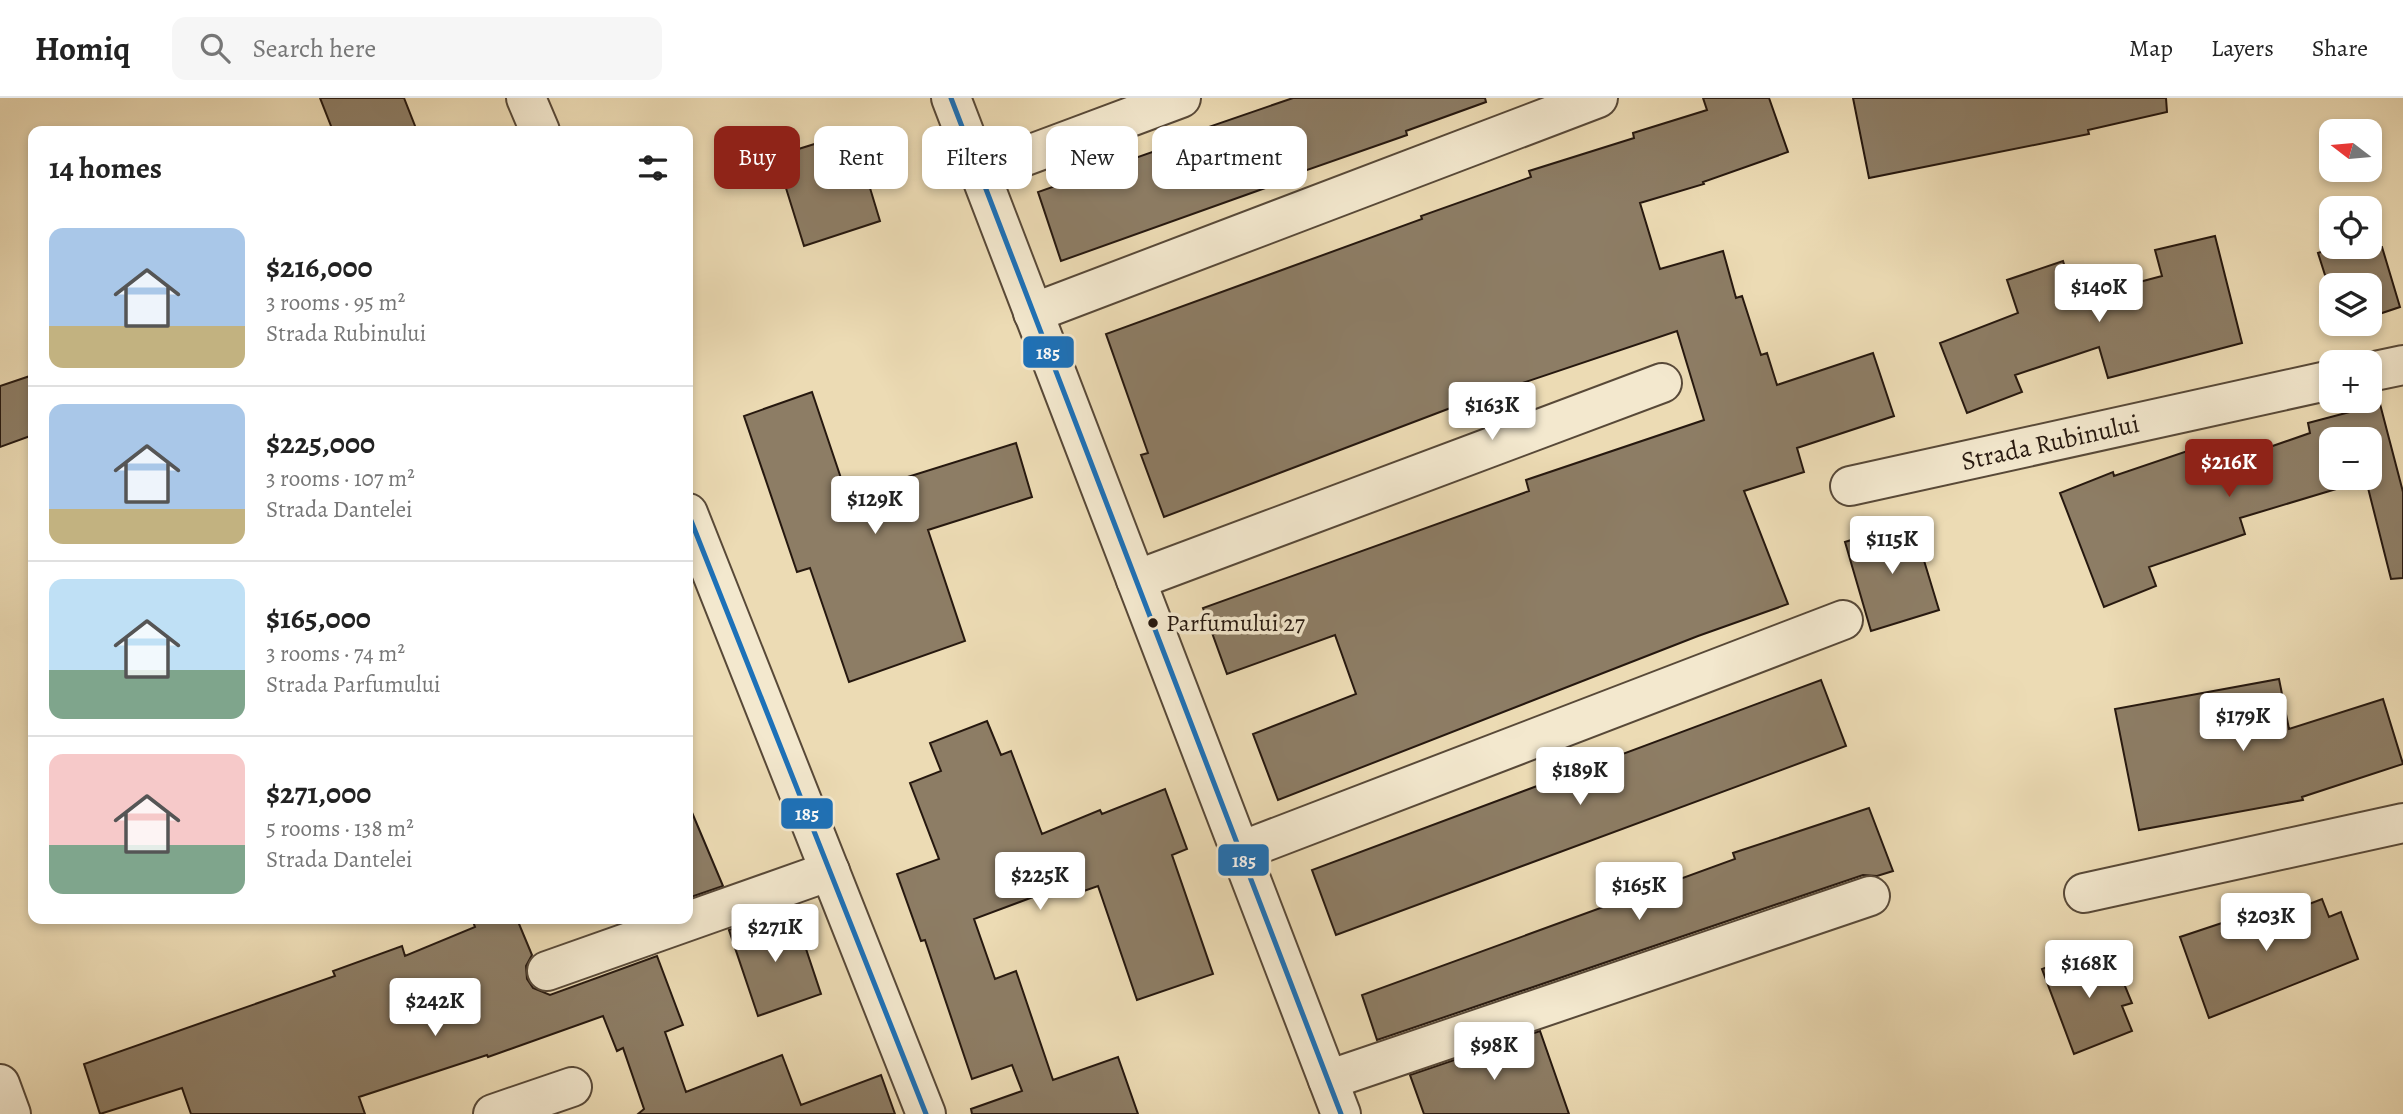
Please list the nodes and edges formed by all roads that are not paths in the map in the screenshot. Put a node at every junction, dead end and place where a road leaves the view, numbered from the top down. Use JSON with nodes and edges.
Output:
{"nodes":[{"id":1,"x":526,"y":98,"type":"edge"},
{"id":2,"x":951,"y":98,"type":"edge"},
{"id":3,"x":1181,"y":98,"type":"edge"},
{"id":4,"x":1598,"y":98,"type":"edge"},
{"id":5,"x":538,"y":126,"type":"edge"},
{"id":6,"x":961,"y":126,"type":"edge"},
{"id":7,"x":1032,"y":153,"type":"edge"},
{"id":8,"x":985,"y":189,"type":"edge"},
{"id":9,"x":1033,"y":313,"type":"junction"},
{"id":10,"x":2403,"y":365,"type":"edge"},
{"id":11,"x":2382,"y":369,"type":"edge"},
{"id":12,"x":1662,"y":383,"type":"dead end"},
{"id":13,"x":2319,"y":383,"type":"edge"},
{"id":14,"x":1850,"y":486,"type":"dead end"},
{"id":15,"x":693,"y":526,"type":"edge"},
{"id":16,"x":1136,"y":580,"type":"junction"},
{"id":17,"x":1843,"y":620,"type":"dead end"},
{"id":18,"x":2403,"y":823,"type":"edge"},
{"id":19,"x":1241,"y":851,"type":"junction"},
{"id":20,"x":830,"y":871,"type":"junction"},
{"id":21,"x":2084,"y":894,"type":"dead end"},
{"id":22,"x":1870,"y":896,"type":"dead end"},
{"id":23,"x":693,"y":919,"type":"edge"},
{"id":24,"x":680,"y":924,"type":"edge"},
{"id":25,"x":547,"y":971,"type":"dead end"},
{"id":26,"x":0,"y":1084,"type":"edge"},
{"id":27,"x":572,"y":1087,"type":"dead end"},
{"id":28,"x":1335,"y":1097,"type":"edge"},
{"id":29,"x":11,"y":1114,"type":"edge"},
{"id":30,"x":493,"y":1114,"type":"edge"},
{"id":31,"x":926,"y":1114,"type":"edge"}],
"edges":[{"from":1,"to":5,"type":"street"},
{"from":2,"to":6,"type":"street"},
{"from":3,"to":7,"type":"street"},
{"from":4,"to":9,"type":"street"},
{"from":8,"to":9,"type":"street"},
{"from":9,"to":16,"type":"street"},
{"from":10,"to":11,"type":"street"},
{"from":12,"to":16,"type":"street"},
{"from":13,"to":14,"type":"street","name":"Strada Rubinului"},
{"from":15,"to":20,"type":"street"},
{"from":16,"to":19,"type":"street"},
{"from":17,"to":19,"type":"street"},
{"from":18,"to":21,"type":"street"},
{"from":19,"to":28,"type":"street"},
{"from":20,"to":23,"type":"street"},
{"from":20,"to":31,"type":"street"},
{"from":22,"to":28,"type":"street"},
{"from":24,"to":25,"type":"street"},
{"from":26,"to":29,"type":"street"},
{"from":27,"to":30,"type":"street"}]}
